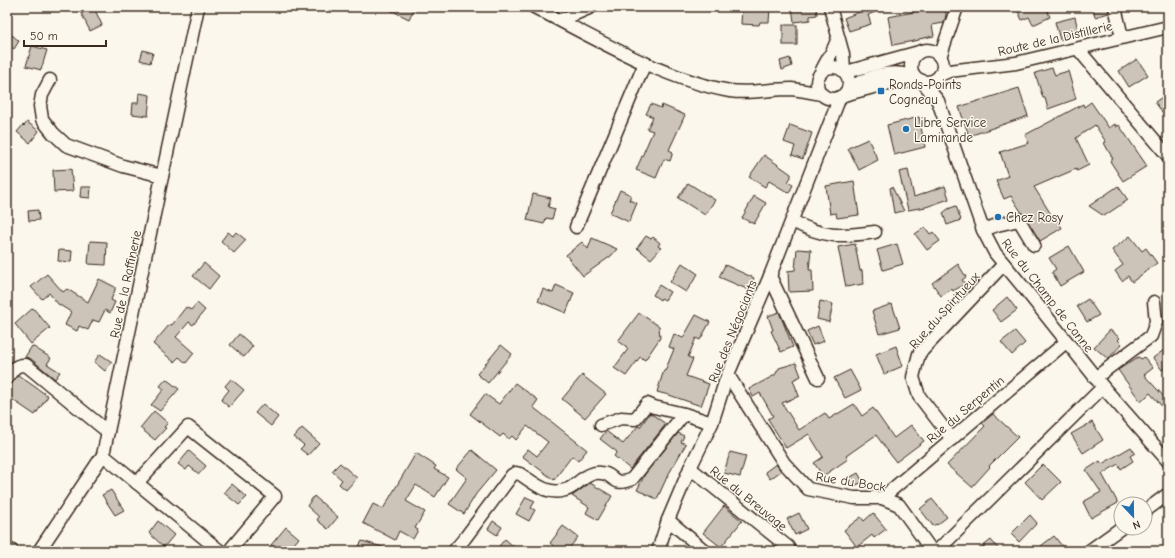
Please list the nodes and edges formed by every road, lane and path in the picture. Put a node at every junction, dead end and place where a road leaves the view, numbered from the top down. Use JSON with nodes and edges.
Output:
{"nodes":[{"id":1,"x":198,"y":7,"type":"edge"},
{"id":2,"x":534,"y":7,"type":"edge"},
{"id":3,"x":591,"y":7,"type":"edge"},
{"id":4,"x":830,"y":7,"type":"edge"},
{"id":5,"x":957,"y":7,"type":"edge"},
{"id":6,"x":1115,"y":7,"type":"edge"},
{"id":7,"x":561,"y":20,"type":"junction"},
{"id":8,"x":1168,"y":26,"type":"edge"},
{"id":9,"x":838,"y":37,"type":"junction"},
{"id":10,"x":1122,"y":37,"type":"junction"},
{"id":11,"x":1078,"y":49,"type":"junction"},
{"id":12,"x":929,"y":56,"type":"junction"},
{"id":13,"x":645,"y":63,"type":"junction"},
{"id":14,"x":972,"y":68,"type":"junction"},
{"id":15,"x":821,"y":72,"type":"junction"},
{"id":16,"x":846,"y":72,"type":"junction"},
{"id":17,"x":891,"y":74,"type":"junction"},
{"id":18,"x":939,"y":76,"type":"junction"},
{"id":19,"x":867,"y":79,"type":"junction"},
{"id":20,"x":50,"y":80,"type":"dead end"},
{"id":21,"x":919,"y":80,"type":"junction"},
{"id":22,"x":791,"y":89,"type":"junction"},
{"id":23,"x":822,"y":95,"type":"junction"},
{"id":24,"x":843,"y":95,"type":"junction"},
{"id":25,"x":938,"y":101,"type":"junction"},
{"id":26,"x":832,"y":121,"type":"junction"},
{"id":27,"x":1168,"y":156,"type":"edge"},
{"id":28,"x":162,"y":176,"type":"junction"},
{"id":29,"x":792,"y":221,"type":"junction"},
{"id":30,"x":576,"y":227,"type":"dead end"},
{"id":31,"x":983,"y":230,"type":"junction"},
{"id":32,"x":874,"y":232,"type":"dead end"},
{"id":33,"x":1034,"y":245,"type":"dead end"},
{"id":34,"x":1004,"y":264,"type":"junction"},
{"id":35,"x":770,"y":276,"type":"junction"},
{"id":36,"x":1154,"y":302,"type":"dead end"},
{"id":37,"x":1066,"y":342,"type":"junction"},
{"id":38,"x":728,"y":375,"type":"junction"},
{"id":39,"x":7,"y":378,"type":"edge"},
{"id":40,"x":818,"y":378,"type":"dead end"},
{"id":41,"x":1099,"y":383,"type":"junction"},
{"id":42,"x":684,"y":414,"type":"junction"},
{"id":43,"x":712,"y":423,"type":"junction"},
{"id":44,"x":601,"y":425,"type":"dead end"},
{"id":45,"x":108,"y":432,"type":"junction"},
{"id":46,"x":952,"y":439,"type":"junction"},
{"id":47,"x":103,"y":455,"type":"junction"},
{"id":48,"x":1168,"y":461,"type":"edge"},
{"id":49,"x":690,"y":468,"type":"junction"},
{"id":50,"x":137,"y":483,"type":"junction"},
{"id":51,"x":1168,"y":494,"type":"edge"},
{"id":52,"x":882,"y":498,"type":"junction"},
{"id":53,"x":1153,"y":505,"type":"edge"},
{"id":54,"x":668,"y":520,"type":"junction"},
{"id":55,"x":1113,"y":534,"type":"edge"},
{"id":56,"x":7,"y":548,"type":"edge"},
{"id":57,"x":12,"y":551,"type":"edge"},
{"id":58,"x":39,"y":551,"type":"edge"},
{"id":59,"x":220,"y":551,"type":"edge"},
{"id":60,"x":230,"y":551,"type":"edge"},
{"id":61,"x":454,"y":551,"type":"edge"},
{"id":62,"x":658,"y":551,"type":"edge"},
{"id":63,"x":705,"y":551,"type":"edge"},
{"id":64,"x":789,"y":551,"type":"edge"},
{"id":65,"x":932,"y":551,"type":"edge"},
{"id":66,"x":938,"y":551,"type":"edge"},
{"id":67,"x":1089,"y":551,"type":"edge"}],
"edges":[{"from":1,"to":28,"type":"street","name":"Rue de la Raffinerie"},
{"from":2,"to":7,"type":"street"},
{"from":3,"to":7,"type":"street"},
{"from":4,"to":9,"type":"street"},
{"from":5,"to":12,"type":"street"},
{"from":6,"to":10,"type":"street"},
{"from":7,"to":13,"type":"street"},
{"from":8,"to":10,"type":"street","name":"Route de la Distillerie"},
{"from":9,"to":15,"type":"street"},
{"from":9,"to":16,"type":"street"},
{"from":10,"to":11,"type":"street","name":"Route de la Distillerie"},
{"from":11,"to":14,"type":"street","name":"Route de la Distillerie"},
{"from":11,"to":27,"type":"street"},
{"from":12,"to":14,"type":"street","name":"Route de la Distillerie"},
{"from":12,"to":16,"type":"street"},
{"from":12,"to":17,"type":"street"},
{"from":12,"to":18,"type":"street"},
{"from":12,"to":21,"type":"street"},
{"from":13,"to":22,"type":"street"},
{"from":13,"to":30,"type":"street"},
{"from":14,"to":18,"type":"street","name":"Route de la Distillerie"},
{"from":15,"to":16,"type":"street"},
{"from":15,"to":22,"type":"street"},
{"from":15,"to":23,"type":"street"},
{"from":16,"to":19,"type":"street"},
{"from":16,"to":24,"type":"street"},
{"from":17,"to":19,"type":"street"},
{"from":17,"to":21,"type":"street"},
{"from":18,"to":21,"type":"street"},
{"from":18,"to":25,"type":"street","name":"Rue du Champ de Canne"},
{"from":19,"to":24,"type":"street"},
{"from":20,"to":28,"type":"street"},
{"from":21,"to":24,"type":"street"},
{"from":21,"to":25,"type":"street","name":"Rue du Champ de Canne"},
{"from":22,"to":23,"type":"street"},
{"from":23,"to":24,"type":"street"},
{"from":23,"to":26,"type":"street"},
{"from":24,"to":26,"type":"street","name":"Rue des Négociants"},
{"from":25,"to":31,"type":"street","name":"Rue du Champ de Canne"},
{"from":26,"to":29,"type":"street","name":"Rue des Négociants"},
{"from":28,"to":45,"type":"street","name":"Rue de la Raffinerie"},
{"from":29,"to":32,"type":"street"},
{"from":29,"to":35,"type":"street","name":"Rue des Négociants"},
{"from":31,"to":33,"type":"street"},
{"from":31,"to":34,"type":"street","name":"Rue du Champ de Canne"},
{"from":34,"to":37,"type":"street","name":"Rue du Champ de Canne"},
{"from":34,"to":46,"type":"street","name":"Rue du Spiritueux"},
{"from":35,"to":38,"type":"street","name":"Rue des Négociants"},
{"from":35,"to":40,"type":"street"},
{"from":36,"to":41,"type":"street"},
{"from":37,"to":41,"type":"street","name":"Rue du Champ de Canne"},
{"from":37,"to":46,"type":"street","name":"Rue du Serpentin"},
{"from":38,"to":43,"type":"street","name":"Rue des Négociants"},
{"from":38,"to":52,"type":"street","name":"Rue du Bock"},
{"from":39,"to":45,"type":"street"},
{"from":41,"to":48,"type":"street","name":"Rue du Champ de Canne"},
{"from":41,"to":66,"type":"street"},
{"from":42,"to":43,"type":"street"},
{"from":42,"to":44,"type":"street"},
{"from":42,"to":61,"type":"street"},
{"from":43,"to":49,"type":"street","name":"Rue des Négociants"},
{"from":45,"to":47,"type":"street","name":"Rue de la Raffinerie"},
{"from":46,"to":52,"type":"street","name":"Rue du Serpentin"},
{"from":47,"to":50,"type":"street"},
{"from":47,"to":58,"type":"street","name":"Rue de la Raffinerie"},
{"from":49,"to":54,"type":"street","name":"Rue des Négociants"},
{"from":49,"to":64,"type":"street","name":"Rue du Breuvage"},
{"from":50,"to":59,"type":"street"},
{"from":50,"to":60,"type":"street"},
{"from":51,"to":53,"type":"street"},
{"from":52,"to":65,"type":"street","name":"Rue du Bock"},
{"from":54,"to":62,"type":"street","name":"Rue des Négociants"},
{"from":54,"to":63,"type":"street"},
{"from":55,"to":67,"type":"street"},
{"from":56,"to":57,"type":"street"}]}
